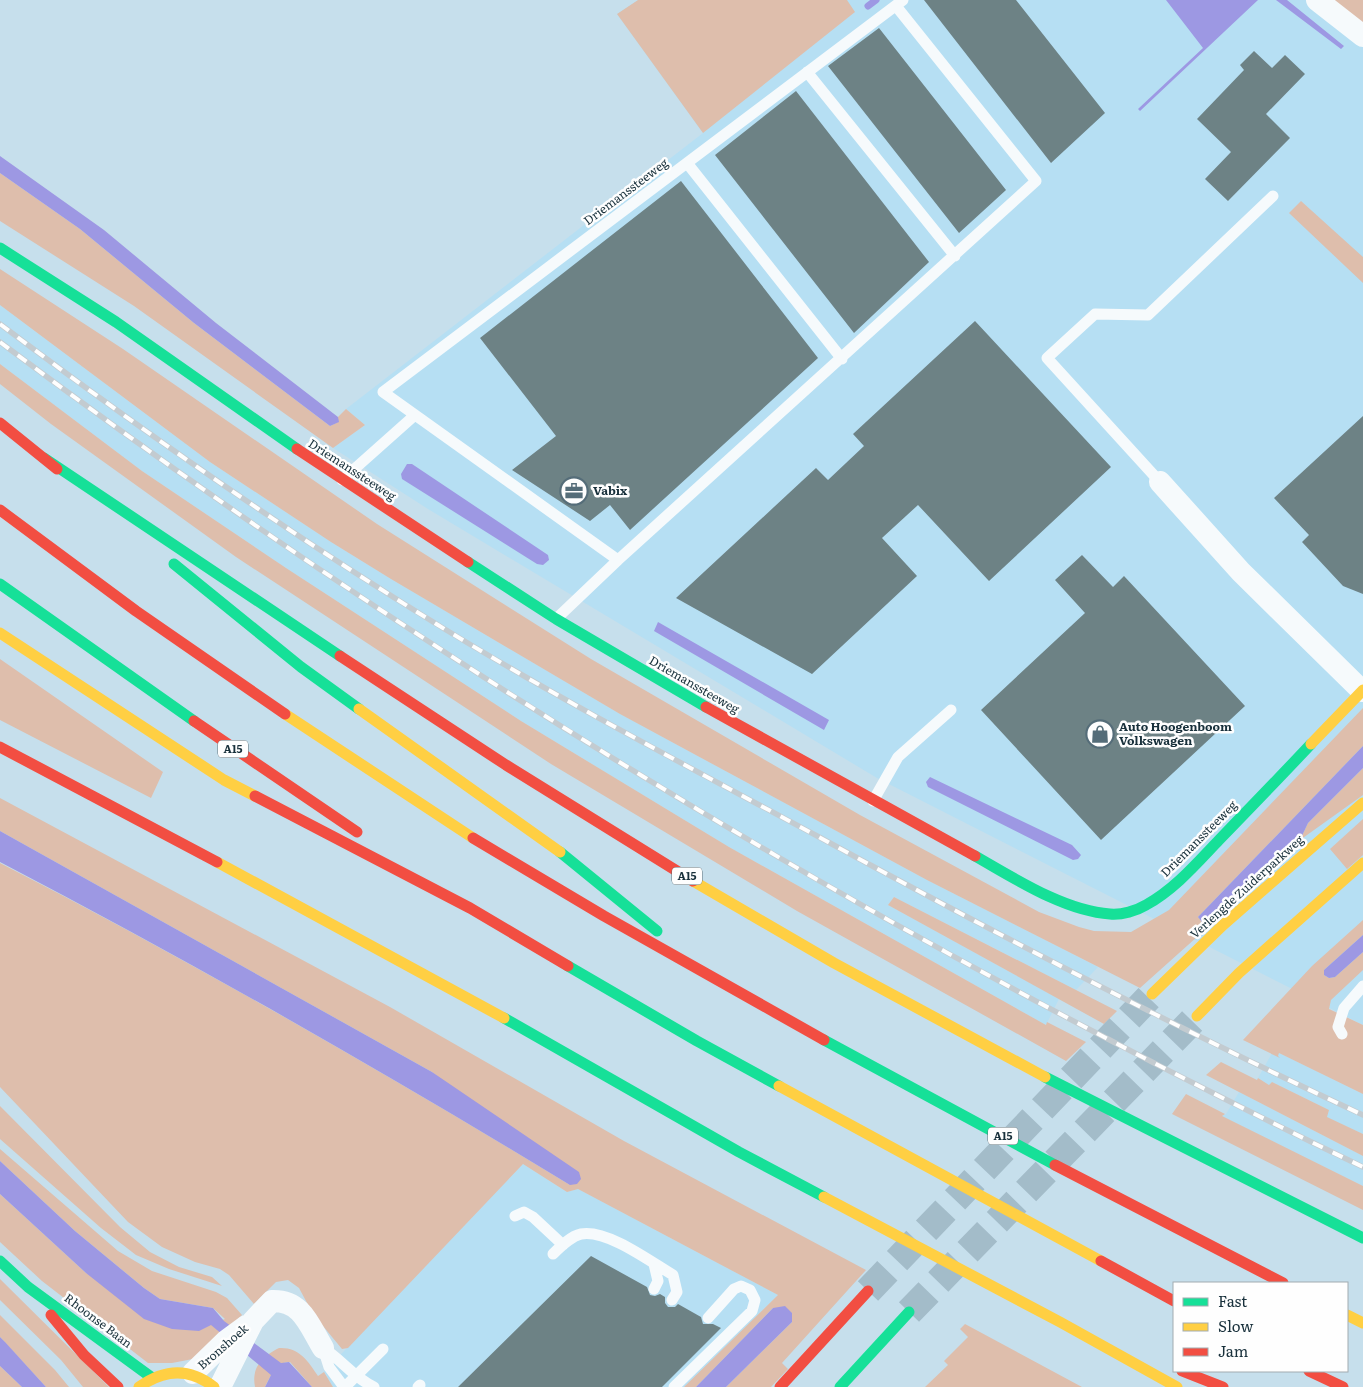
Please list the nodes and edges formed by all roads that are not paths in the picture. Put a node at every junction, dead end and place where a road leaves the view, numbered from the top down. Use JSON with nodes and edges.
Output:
{"nodes":[{"id":1,"x":1317,"y":0,"type":"edge"},
{"id":2,"x":899,"y":3,"type":"edge"},
{"id":3,"x":1363,"y":36,"type":"edge"},
{"id":4,"x":808,"y":72,"type":"junction"},
{"id":5,"x":687,"y":163,"type":"junction"},
{"id":6,"x":1273,"y":196,"type":"dead end"},
{"id":7,"x":0,"y":248,"type":"edge"},
{"id":8,"x":955,"y":256,"type":"junction"},
{"id":9,"x":842,"y":359,"type":"junction"},
{"id":10,"x":415,"y":415,"type":"junction"},
{"id":11,"x":0,"y":423,"type":"edge"},
{"id":12,"x":44,"y":458,"type":"junction"},
{"id":13,"x":342,"y":480,"type":"junction"},
{"id":14,"x":1160,"y":482,"type":"joint"},
{"id":15,"x":0,"y":510,"type":"edge"},
{"id":16,"x":142,"y":538,"type":"dead end"},
{"id":17,"x":165,"y":556,"type":"dead end"},
{"id":18,"x":618,"y":560,"type":"junction"},
{"id":19,"x":0,"y":584,"type":"edge"},
{"id":20,"x":556,"y":619,"type":"junction"},
{"id":21,"x":0,"y":634,"type":"edge"},
{"id":22,"x":1362,"y":690,"type":"edge"},
{"id":23,"x":951,"y":710,"type":"dead end"},
{"id":24,"x":0,"y":748,"type":"edge"},
{"id":25,"x":873,"y":801,"type":"junction"},
{"id":26,"x":1363,"y":804,"type":"edge"},
{"id":27,"x":363,"y":836,"type":"dead end"},
{"id":28,"x":380,"y":847,"type":"dead end"},
{"id":29,"x":1363,"y":864,"type":"edge"},
{"id":30,"x":470,"y":908,"type":"junction"},
{"id":31,"x":724,"y":986,"type":"junction"},
{"id":32,"x":1363,"y":986,"type":"edge"},
{"id":33,"x":1152,"y":994,"type":"tunnel mouth"},
{"id":34,"x":1197,"y":1016,"type":"tunnel mouth"},
{"id":35,"x":1342,"y":1034,"type":"dead end"},
{"id":36,"x":515,"y":1216,"type":"dead end"},
{"id":37,"x":1363,"y":1238,"type":"edge"},
{"id":38,"x":563,"y":1245,"type":"junction"},
{"id":39,"x":553,"y":1254,"type":"dead end"},
{"id":40,"x":0,"y":1261,"type":"edge"},
{"id":41,"x":654,"y":1264,"type":"junction"},
{"id":42,"x":1281,"y":1282,"type":"edge"},
{"id":43,"x":28,"y":1287,"type":"junction"},
{"id":44,"x":654,"y":1289,"type":"dead end"},
{"id":45,"x":868,"y":1291,"type":"tunnel mouth"},
{"id":46,"x":1173,"y":1299,"type":"edge"},
{"id":47,"x":672,"y":1300,"type":"dead end"},
{"id":48,"x":909,"y":1312,"type":"tunnel mouth"},
{"id":49,"x":1348,"y":1316,"type":"edge"},
{"id":50,"x":708,"y":1318,"type":"dead end"},
{"id":51,"x":253,"y":1321,"type":"junction"},
{"id":52,"x":1060,"y":1322,"type":"junction"},
{"id":53,"x":1363,"y":1323,"type":"edge"},
{"id":54,"x":323,"y":1348,"type":"junction"},
{"id":55,"x":383,"y":1348,"type":"dead end"},
{"id":56,"x":1148,"y":1357,"type":"dead end"},
{"id":57,"x":1185,"y":1372,"type":"edge"},
{"id":58,"x":1311,"y":1372,"type":"edge"},
{"id":59,"x":193,"y":1373,"type":"junction"},
{"id":60,"x":356,"y":1375,"type":"junction"},
{"id":61,"x":151,"y":1377,"type":"junction"},
{"id":62,"x":118,"y":1387,"type":"edge"},
{"id":63,"x":139,"y":1387,"type":"edge"},
{"id":64,"x":214,"y":1387,"type":"edge"},
{"id":65,"x":220,"y":1387,"type":"edge"},
{"id":66,"x":345,"y":1387,"type":"edge"},
{"id":67,"x":374,"y":1387,"type":"edge"},
{"id":68,"x":674,"y":1387,"type":"edge"},
{"id":69,"x":780,"y":1387,"type":"edge"},
{"id":70,"x":840,"y":1387,"type":"edge"},
{"id":71,"x":1177,"y":1387,"type":"edge"},
{"id":72,"x":1223,"y":1387,"type":"edge"},
{"id":73,"x":1342,"y":1387,"type":"edge"}],
"edges":[{"from":1,"to":3,"type":"street"},
{"from":2,"to":4,"type":"lane","name":"Driemanssteeweg"},
{"from":2,"to":8,"type":"lane","name":"Driemanssteeweg"},
{"from":4,"to":5,"type":"lane","name":"Driemanssteeweg"},
{"from":4,"to":8,"type":"lane"},
{"from":5,"to":9,"type":"lane","name":"Driemanssteeweg"},
{"from":5,"to":10,"type":"lane","name":"Driemanssteeweg"},
{"from":6,"to":14,"type":"lane"},
{"from":7,"to":13,"type":"main road","name":"Driemanssteeweg"},
{"from":8,"to":9,"type":"lane","name":"Driemanssteeweg"},
{"from":9,"to":18,"type":"lane","name":"Driemanssteeweg"},
{"from":10,"to":13,"type":"lane"},
{"from":10,"to":18,"type":"lane","name":"Driemanssteeweg"},
{"from":11,"to":12,"type":"main road","number":"A15"},
{"from":12,"to":16,"type":"main road","number":"A15"},
{"from":12,"to":37,"type":"main road","number":"A15"},
{"from":13,"to":20,"type":"main road","name":"Driemanssteeweg"},
{"from":14,"to":22,"type":"street"},
{"from":15,"to":31,"type":"main road","number":"A15"},
{"from":17,"to":31,"type":"main road","number":"A15"},
{"from":18,"to":20,"type":"lane"},
{"from":19,"to":27,"type":"main road","number":"A15"},
{"from":20,"to":25,"type":"main road","name":"Driemanssteeweg"},
{"from":21,"to":30,"type":"main road","number":"A15"},
{"from":22,"to":25,"type":"main road","name":"Driemanssteeweg"},
{"from":23,"to":25,"type":"lane"},
{"from":24,"to":52,"type":"main road"},
{"from":26,"to":33,"type":"main road","name":"Verlengde Zuiderparkweg"},
{"from":28,"to":30,"type":"main road","number":"A15"},
{"from":29,"to":34,"type":"main road"},
{"from":30,"to":46,"type":"main road","number":"A15"},
{"from":31,"to":42,"type":"main road","number":"A15"},
{"from":32,"to":35,"type":"lane"},
{"from":36,"to":38,"type":"lane"},
{"from":38,"to":39,"type":"lane"},
{"from":38,"to":41,"type":"lane"},
{"from":40,"to":43,"type":"main road","name":"Rhoonse Baan"},
{"from":41,"to":44,"type":"lane"},
{"from":41,"to":47,"type":"lane"},
{"from":43,"to":61,"type":"main road","name":"Rhoonse Baan"},
{"from":43,"to":62,"type":"main road","name":"Rhoonse Baan"},
{"from":45,"to":69,"type":"main road"},
{"from":48,"to":70,"type":"main road"},
{"from":49,"to":53,"type":"main road"},
{"from":50,"to":68,"type":"lane"},
{"from":51,"to":54,"type":"street","name":"Bronshoek"},
{"from":51,"to":59,"type":"street","name":"Bronshoek"},
{"from":51,"to":65,"type":"street","name":"Bronshoek"},
{"from":52,"to":56,"type":"main road"},
{"from":52,"to":71,"type":"main road"},
{"from":54,"to":60,"type":"lane"},
{"from":54,"to":66,"type":"lane"},
{"from":55,"to":60,"type":"lane"},
{"from":57,"to":72,"type":"main road"},
{"from":58,"to":73,"type":"main road"},
{"from":59,"to":61,"type":"main road"},
{"from":59,"to":64,"type":"main road"},
{"from":60,"to":66,"type":"lane"},
{"from":60,"to":67,"type":"lane"},
{"from":61,"to":63,"type":"main road"}]}
